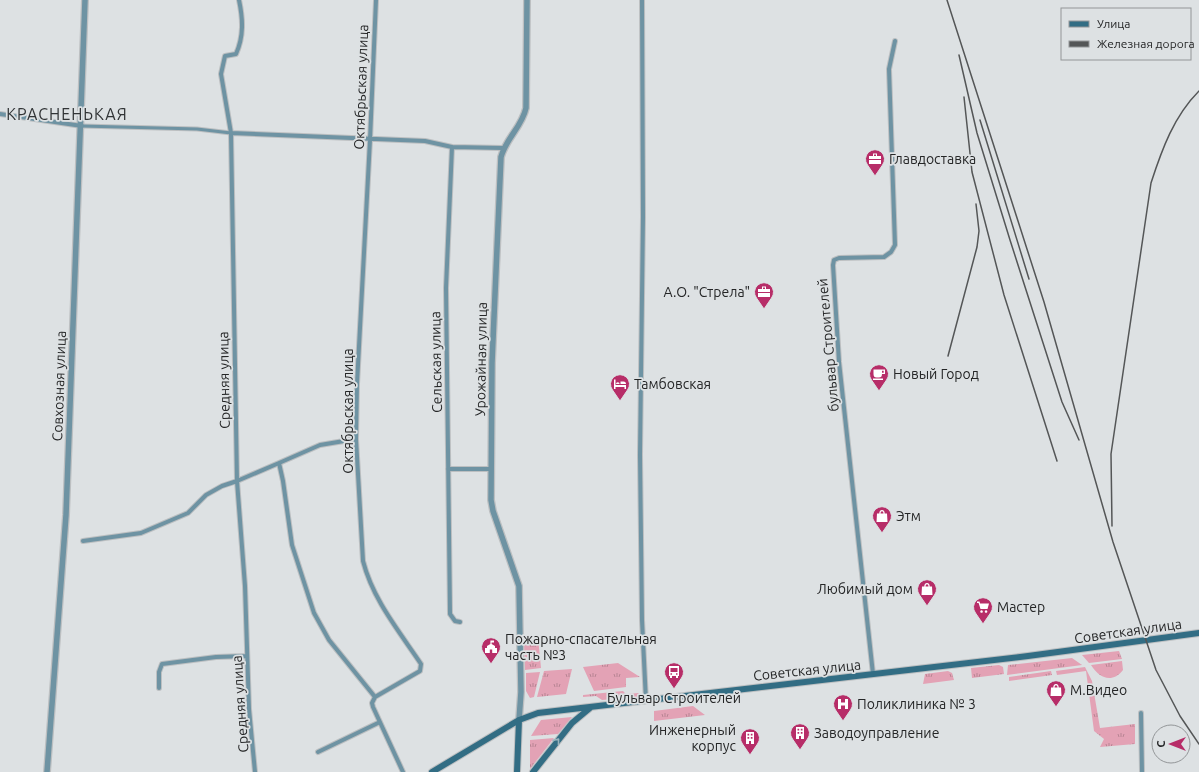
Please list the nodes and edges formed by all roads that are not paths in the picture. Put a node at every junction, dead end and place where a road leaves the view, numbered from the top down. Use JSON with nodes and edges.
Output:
{"nodes":[{"id":1,"x":85,"y":0,"type":"edge"},
{"id":2,"x":239,"y":0,"type":"edge"},
{"id":3,"x":376,"y":0,"type":"edge"},
{"id":4,"x":527,"y":0,"type":"edge"},
{"id":5,"x":642,"y":0,"type":"edge"},
{"id":6,"x":895,"y":41,"type":"dead end"},
{"id":7,"x":0,"y":114,"type":"edge"},
{"id":8,"x":82,"y":126,"type":"junction"},
{"id":9,"x":231,"y":133,"type":"junction"},
{"id":10,"x":370,"y":140,"type":"junction"},
{"id":11,"x":452,"y":147,"type":"junction"},
{"id":12,"x":503,"y":148,"type":"junction"},
{"id":13,"x":356,"y":439,"type":"junction"},
{"id":14,"x":279,"y":463,"type":"junction"},
{"id":15,"x":448,"y":469,"type":"junction"},
{"id":16,"x":491,"y":469,"type":"junction"},
{"id":17,"x":237,"y":481,"type":"junction"},
{"id":18,"x":83,"y":541,"type":"dead end"},
{"id":19,"x":460,"y":622,"type":"dead end"},
{"id":20,"x":1199,"y":633,"type":"edge"},
{"id":21,"x":247,"y":656,"type":"junction"},
{"id":22,"x":873,"y":674,"type":"junction"},
{"id":23,"x":159,"y":688,"type":"dead end"},
{"id":24,"x":375,"y":697,"type":"junction"},
{"id":25,"x":646,"y":701,"type":"junction"},
{"id":26,"x":591,"y":707,"type":"junction"},
{"id":27,"x":1141,"y":714,"type":"dead end"},
{"id":28,"x":519,"y":720,"type":"junction"},
{"id":29,"x":380,"y":722,"type":"junction"},
{"id":30,"x":318,"y":752,"type":"dead end"},
{"id":31,"x":47,"y":772,"type":"edge"},
{"id":32,"x":255,"y":772,"type":"edge"},
{"id":33,"x":403,"y":772,"type":"edge"},
{"id":34,"x":432,"y":772,"type":"edge"},
{"id":35,"x":517,"y":772,"type":"edge"},
{"id":36,"x":533,"y":772,"type":"edge"},
{"id":37,"x":1142,"y":772,"type":"edge"}],
"edges":[{"from":1,"to":8,"type":"street","name":"Совхозная улица"},
{"from":2,"to":9,"type":"street","name":"Средняя улица"},
{"from":3,"to":10,"type":"street","name":"Октябрьская улица"},
{"from":4,"to":12,"type":"street","name":"Урожайная улица"},
{"from":5,"to":25,"type":"street"},
{"from":6,"to":22,"type":"street","name":"бульвар Строителей"},
{"from":7,"to":8,"type":"street"},
{"from":8,"to":9,"type":"street"},
{"from":8,"to":31,"type":"street","name":"Совхозная улица"},
{"from":9,"to":10,"type":"street"},
{"from":9,"to":17,"type":"street","name":"Средняя улица"},
{"from":10,"to":11,"type":"street"},
{"from":10,"to":13,"type":"street","name":"Октябрьская улица"},
{"from":11,"to":12,"type":"street"},
{"from":11,"to":15,"type":"street","name":"Сельская улица"},
{"from":12,"to":16,"type":"street","name":"Урожайная улица"},
{"from":13,"to":14,"type":"street"},
{"from":13,"to":24,"type":"street","name":"Октябрьская улица"},
{"from":14,"to":17,"type":"street"},
{"from":14,"to":24,"type":"street"},
{"from":15,"to":16,"type":"street"},
{"from":15,"to":19,"type":"street","name":"Сельская улица"},
{"from":16,"to":28,"type":"street","name":"Урожайная улица"},
{"from":17,"to":18,"type":"street"},
{"from":17,"to":21,"type":"street","name":"Средняя улица"},
{"from":20,"to":22,"type":"main road","name":"Советская улица"},
{"from":21,"to":23,"type":"street"},
{"from":21,"to":32,"type":"street","name":"Средняя улица"},
{"from":22,"to":25,"type":"main road","name":"Советская улица"},
{"from":24,"to":29,"type":"street"},
{"from":25,"to":26,"type":"main road","name":"Советская улица"},
{"from":26,"to":28,"type":"main road","name":"Советская улица"},
{"from":36,"to":26,"type":"main road","one_way":true},
{"from":27,"to":37,"type":"street"},
{"from":28,"to":34,"type":"main road","name":"Советская улица"},
{"from":28,"to":35,"type":"main road"},
{"from":29,"to":30,"type":"street"},
{"from":29,"to":33,"type":"street"}]}
